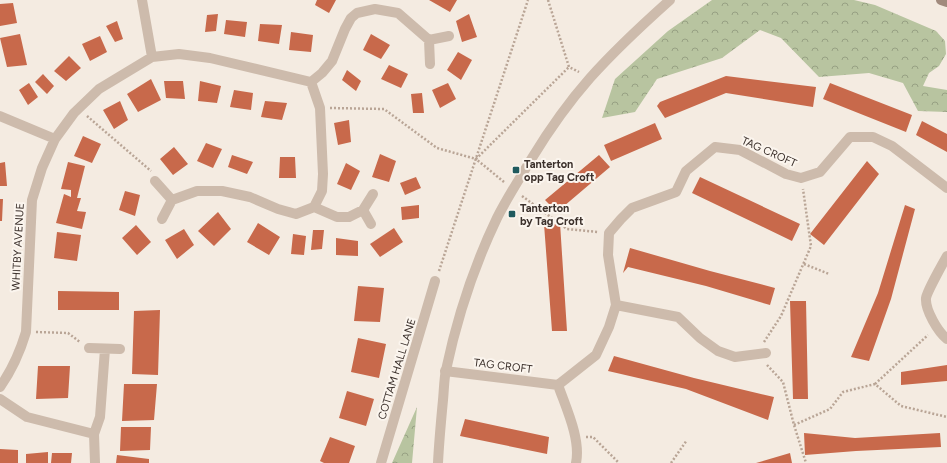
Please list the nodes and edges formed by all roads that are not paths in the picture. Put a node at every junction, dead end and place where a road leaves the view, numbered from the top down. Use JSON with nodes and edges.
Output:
{"nodes":[{"id":1,"x":142,"y":0,"type":"edge"},
{"id":2,"x":670,"y":0,"type":"edge"},
{"id":3,"x":941,"y":0,"type":"edge"},
{"id":4,"x":947,"y":2,"type":"edge"},
{"id":5,"x":449,"y":36,"type":"dead end"},
{"id":6,"x":429,"y":40,"type":"junction"},
{"id":7,"x":152,"y":57,"type":"junction"},
{"id":8,"x":430,"y":64,"type":"dead end"},
{"id":9,"x":311,"y":82,"type":"junction"},
{"id":10,"x":0,"y":116,"type":"edge"},
{"id":11,"x":54,"y":139,"type":"junction"},
{"id":12,"x":155,"y":181,"type":"road end"},
{"id":13,"x":947,"y":188,"type":"edge"},
{"id":14,"x":373,"y":194,"type":"dead end"},
{"id":15,"x":172,"y":200,"type":"junction"},
{"id":16,"x":314,"y":207,"type":"junction"},
{"id":17,"x":363,"y":210,"type":"junction"},
{"id":18,"x":162,"y":219,"type":"dead end"},
{"id":19,"x":371,"y":224,"type":"dead end"},
{"id":20,"x":947,"y":256,"type":"edge"},
{"id":21,"x":435,"y":281,"type":"road end"},
{"id":22,"x":616,"y":305,"type":"junction"},
{"id":23,"x":947,"y":339,"type":"edge"},
{"id":24,"x":89,"y":348,"type":"road end"},
{"id":25,"x":106,"y":349,"type":"junction"},
{"id":26,"x":120,"y":349,"type":"dead end"},
{"id":27,"x":761,"y":353,"type":"road end"},
{"id":28,"x":445,"y":372,"type":"junction"},
{"id":29,"x":558,"y":385,"type":"junction"},
{"id":30,"x":0,"y":387,"type":"edge"},
{"id":31,"x":0,"y":399,"type":"edge"},
{"id":32,"x":94,"y":434,"type":"junction"},
{"id":33,"x":95,"y":463,"type":"edge"},
{"id":34,"x":381,"y":463,"type":"edge"},
{"id":35,"x":438,"y":463,"type":"edge"},
{"id":36,"x":576,"y":463,"type":"edge"}],
"edges":[{"from":1,"to":7,"type":"street"},
{"from":2,"to":28,"type":"street"},
{"from":3,"to":4,"type":"main road"},
{"from":5,"to":6,"type":"street"},
{"from":6,"to":8,"type":"street"},
{"from":6,"to":9,"type":"street"},
{"from":7,"to":9,"type":"street","name":"WHITBY AVENUE"},
{"from":7,"to":11,"type":"street","name":"WHITBY AVENUE"},
{"from":9,"to":16,"type":"street"},
{"from":10,"to":11,"type":"street"},
{"from":11,"to":30,"type":"street","name":"WHITBY AVENUE"},
{"from":12,"to":15,"type":"street"},
{"from":13,"to":22,"type":"street","name":"TAG CROFT"},
{"from":14,"to":17,"type":"street"},
{"from":15,"to":16,"type":"street"},
{"from":15,"to":18,"type":"street"},
{"from":16,"to":17,"type":"street"},
{"from":17,"to":19,"type":"street"},
{"from":20,"to":23,"type":"street"},
{"from":21,"to":34,"type":"street","name":"COTTAM HALL LANE"},
{"from":22,"to":27,"type":"street"},
{"from":22,"to":29,"type":"street","name":"TAG CROFT"},
{"from":24,"to":25,"type":"street"},
{"from":25,"to":26,"type":"street"},
{"from":25,"to":32,"type":"street"},
{"from":28,"to":29,"type":"street","name":"TAG CROFT"},
{"from":28,"to":35,"type":"street"},
{"from":29,"to":36,"type":"street"},
{"from":31,"to":32,"type":"street"},
{"from":32,"to":33,"type":"street"}]}
